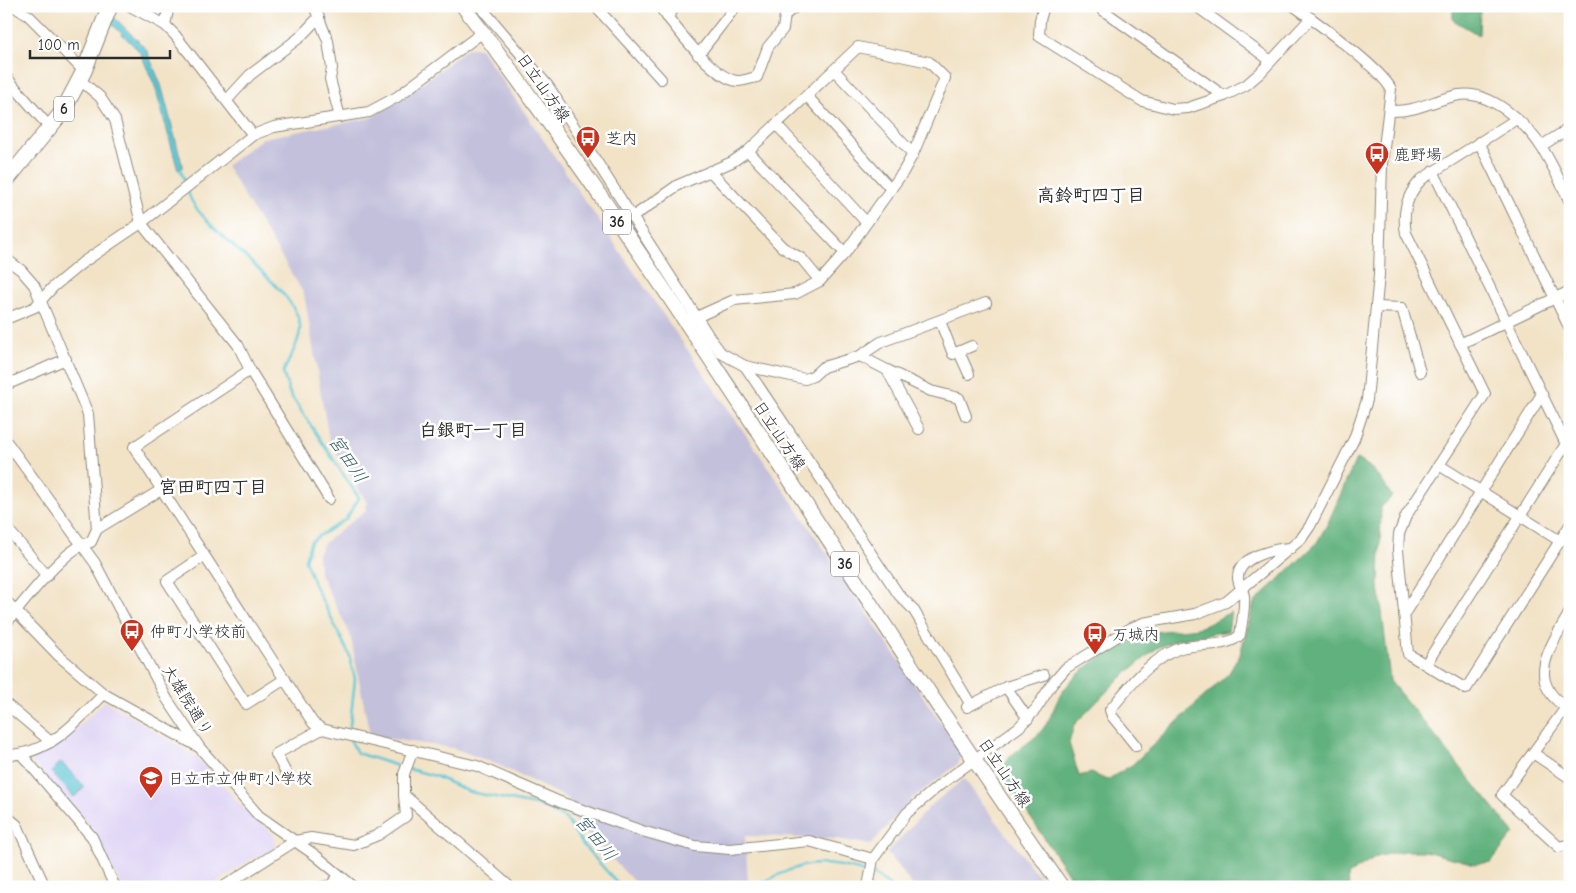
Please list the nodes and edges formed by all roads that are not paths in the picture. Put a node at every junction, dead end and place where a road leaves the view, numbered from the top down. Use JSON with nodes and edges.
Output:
{"nodes":[{"id":1,"x":12,"y":6,"type":"edge"},
{"id":2,"x":110,"y":6,"type":"edge"},
{"id":3,"x":130,"y":6,"type":"edge"},
{"id":4,"x":169,"y":6,"type":"edge"},
{"id":5,"x":314,"y":6,"type":"edge"},
{"id":6,"x":463,"y":6,"type":"edge"},
{"id":7,"x":480,"y":6,"type":"edge"},
{"id":8,"x":596,"y":6,"type":"edge"},
{"id":9,"x":659,"y":6,"type":"edge"},
{"id":10,"x":676,"y":6,"type":"edge"},
{"id":11,"x":736,"y":6,"type":"edge"},
{"id":12,"x":796,"y":6,"type":"edge"},
{"id":13,"x":1044,"y":6,"type":"edge"},
{"id":14,"x":1097,"y":6,"type":"edge"},
{"id":15,"x":1196,"y":6,"type":"edge"},
{"id":16,"x":1294,"y":6,"type":"edge"},
{"id":17,"x":487,"y":11,"type":"edge"},
{"id":18,"x":319,"y":17,"type":"junction"},
{"id":19,"x":667,"y":17,"type":"junction"},
{"id":20,"x":1310,"y":18,"type":"junction"},
{"id":21,"x":165,"y":25,"type":"junction"},
{"id":22,"x":483,"y":32,"type":"junction"},
{"id":23,"x":698,"y":55,"type":"junction"},
{"id":24,"x":1271,"y":62,"type":"junction"},
{"id":25,"x":834,"y":70,"type":"junction"},
{"id":26,"x":82,"y":76,"type":"junction"},
{"id":27,"x":6,"y":77,"type":"edge"},
{"id":28,"x":661,"y":79,"type":"dead end"},
{"id":29,"x":807,"y":96,"type":"junction"},
{"id":30,"x":1224,"y":96,"type":"junction"},
{"id":31,"x":227,"y":100,"type":"junction"},
{"id":32,"x":1388,"y":111,"type":"junction"},
{"id":33,"x":566,"y":114,"type":"junction"},
{"id":34,"x":340,"y":117,"type":"junction"},
{"id":35,"x":1515,"y":120,"type":"junction"},
{"id":36,"x":776,"y":124,"type":"junction"},
{"id":37,"x":549,"y":125,"type":"junction"},
{"id":38,"x":50,"y":128,"type":"junction"},
{"id":39,"x":1570,"y":128,"type":"edge"},
{"id":40,"x":253,"y":135,"type":"junction"},
{"id":41,"x":1478,"y":142,"type":"junction"},
{"id":42,"x":1541,"y":146,"type":"junction"},
{"id":43,"x":748,"y":151,"type":"junction"},
{"id":44,"x":913,"y":154,"type":"junction"},
{"id":45,"x":710,"y":171,"type":"junction"},
{"id":46,"x":1433,"y":171,"type":"junction"},
{"id":47,"x":6,"y":181,"type":"edge"},
{"id":48,"x":891,"y":189,"type":"junction"},
{"id":49,"x":1570,"y":202,"type":"edge"},
{"id":50,"x":634,"y":216,"type":"junction"},
{"id":51,"x":866,"y":222,"type":"junction"},
{"id":52,"x":140,"y":223,"type":"junction"},
{"id":53,"x":845,"y":253,"type":"junction"},
{"id":54,"x":6,"y":259,"type":"edge"},
{"id":55,"x":820,"y":281,"type":"junction"},
{"id":56,"x":1570,"y":291,"type":"edge"},
{"id":57,"x":1555,"y":298,"type":"junction"},
{"id":58,"x":40,"y":299,"type":"junction"},
{"id":59,"x":986,"y":303,"type":"dead end"},
{"id":60,"x":1376,"y":307,"type":"junction"},
{"id":61,"x":6,"y":319,"type":"edge"},
{"id":62,"x":690,"y":320,"type":"junction"},
{"id":63,"x":940,"y":320,"type":"junction"},
{"id":64,"x":1507,"y":321,"type":"junction"},
{"id":65,"x":1570,"y":329,"type":"edge"},
{"id":66,"x":1460,"y":344,"type":"junction"},
{"id":67,"x":972,"y":346,"type":"dead end"},
{"id":68,"x":958,"y":352,"type":"junction"},
{"id":69,"x":860,"y":356,"type":"junction"},
{"id":70,"x":66,"y":359,"type":"junction"},
{"id":71,"x":744,"y":366,"type":"junction"},
{"id":72,"x":250,"y":370,"type":"junction"},
{"id":73,"x":887,"y":370,"type":"junction"},
{"id":74,"x":1420,"y":372,"type":"dead end"},
{"id":75,"x":969,"y":374,"type":"dead end"},
{"id":76,"x":6,"y":384,"type":"edge"},
{"id":77,"x":1542,"y":394,"type":"junction"},
{"id":78,"x":966,"y":416,"type":"dead end"},
{"id":79,"x":919,"y":429,"type":"dead end"},
{"id":80,"x":6,"y":441,"type":"edge"},
{"id":81,"x":1568,"y":445,"type":"edge"},
{"id":82,"x":1439,"y":465,"type":"junction"},
{"id":83,"x":161,"y":490,"type":"junction"},
{"id":84,"x":1481,"y":491,"type":"junction"},
{"id":85,"x":329,"y":499,"type":"dead end"},
{"id":86,"x":1520,"y":516,"type":"junction"},
{"id":87,"x":1570,"y":525,"type":"edge"},
{"id":88,"x":6,"y":527,"type":"edge"},
{"id":89,"x":97,"y":528,"type":"junction"},
{"id":90,"x":1560,"y":541,"type":"junction"},
{"id":91,"x":81,"y":543,"type":"junction"},
{"id":92,"x":1291,"y":548,"type":"junction"},
{"id":93,"x":204,"y":556,"type":"junction"},
{"id":94,"x":47,"y":576,"type":"junction"},
{"id":95,"x":1242,"y":589,"type":"junction"},
{"id":96,"x":6,"y":601,"type":"edge"},
{"id":97,"x":16,"y":612,"type":"junction"},
{"id":98,"x":1570,"y":612,"type":"edge"},
{"id":99,"x":1404,"y":614,"type":"junction"},
{"id":100,"x":6,"y":623,"type":"edge"},
{"id":101,"x":1426,"y":664,"type":"junction"},
{"id":102,"x":1044,"y":675,"type":"dead end"},
{"id":103,"x":285,"y":679,"type":"junction"},
{"id":104,"x":1006,"y":687,"type":"junction"},
{"id":105,"x":104,"y":694,"type":"junction"},
{"id":106,"x":6,"y":704,"type":"edge"},
{"id":107,"x":1568,"y":706,"type":"edge"},
{"id":108,"x":1028,"y":719,"type":"junction"},
{"id":109,"x":322,"y":729,"type":"junction"},
{"id":110,"x":50,"y":742,"type":"junction"},
{"id":111,"x":1136,"y":746,"type":"dead end"},
{"id":112,"x":200,"y":748,"type":"junction"},
{"id":113,"x":414,"y":750,"type":"junction"},
{"id":114,"x":1533,"y":753,"type":"junction"},
{"id":115,"x":6,"y":755,"type":"edge"},
{"id":116,"x":22,"y":755,"type":"junction"},
{"id":117,"x":975,"y":760,"type":"junction"},
{"id":118,"x":286,"y":773,"type":"dead end"},
{"id":119,"x":1570,"y":778,"type":"edge"},
{"id":120,"x":404,"y":795,"type":"junction"},
{"id":121,"x":6,"y":816,"type":"edge"},
{"id":122,"x":295,"y":841,"type":"junction"},
{"id":123,"x":1570,"y":844,"type":"edge"},
{"id":124,"x":871,"y":862,"type":"junction"},
{"id":125,"x":339,"y":876,"type":"junction"},
{"id":126,"x":867,"y":883,"type":"edge"},
{"id":127,"x":45,"y":887,"type":"edge"},
{"id":128,"x":115,"y":887,"type":"edge"},
{"id":129,"x":223,"y":887,"type":"edge"},
{"id":130,"x":322,"y":887,"type":"edge"},
{"id":131,"x":354,"y":887,"type":"edge"},
{"id":132,"x":510,"y":887,"type":"edge"},
{"id":133,"x":1062,"y":887,"type":"edge"}],
"edges":[{"from":1,"to":26,"type":"street"},
{"from":2,"to":26,"type":"highway","number":"6"},
{"from":3,"to":21,"type":"street"},
{"from":4,"to":21,"type":"street"},
{"from":5,"to":18,"type":"street"},
{"from":6,"to":22,"type":"main road","name":"日立山方線","number":"36"},
{"from":7,"to":17,"type":"street"},
{"from":8,"to":28,"type":"street"},
{"from":9,"to":19,"type":"street"},
{"from":10,"to":19,"type":"street"},
{"from":11,"to":23,"type":"street"},
{"from":12,"to":23,"type":"street"},
{"from":13,"to":30,"type":"street"},
{"from":14,"to":30,"type":"street"},
{"from":15,"to":24,"type":"street"},
{"from":16,"to":20,"type":"street"},
{"from":17,"to":33,"type":"street"},
{"from":18,"to":31,"type":"street"},
{"from":18,"to":34,"type":"street"},
{"from":19,"to":23,"type":"street"},
{"from":20,"to":24,"type":"street"},
{"from":20,"to":32,"type":"street"},
{"from":21,"to":31,"type":"street"},
{"from":22,"to":34,"type":"street"},
{"from":22,"to":37,"type":"main road","name":"日立山方線","number":"36"},
{"from":24,"to":30,"type":"street"},
{"from":25,"to":29,"type":"street"},
{"from":25,"to":44,"type":"street"},
{"from":25,"to":44,"type":"street"},
{"from":26,"to":38,"type":"highway","number":"6"},
{"from":26,"to":52,"type":"street"},
{"from":27,"to":38,"type":"street"},
{"from":29,"to":36,"type":"street"},
{"from":29,"to":48,"type":"street"},
{"from":31,"to":40,"type":"street"},
{"from":32,"to":35,"type":"street"},
{"from":32,"to":60,"type":"street"},
{"from":33,"to":37,"type":"street"},
{"from":33,"to":50,"type":"street"},
{"from":34,"to":40,"type":"street"},
{"from":35,"to":41,"type":"street"},
{"from":35,"to":42,"type":"street"},
{"from":36,"to":43,"type":"street"},
{"from":36,"to":51,"type":"street"},
{"from":37,"to":62,"type":"main road","name":"日立山方線","number":"36"},
{"from":38,"to":47,"type":"highway","number":"6"},
{"from":39,"to":42,"type":"street"},
{"from":40,"to":52,"type":"street"},
{"from":41,"to":46,"type":"street"},
{"from":41,"to":57,"type":"street"},
{"from":42,"to":49,"type":"street"},
{"from":43,"to":45,"type":"street"},
{"from":43,"to":53,"type":"street"},
{"from":44,"to":48,"type":"street"},
{"from":45,"to":50,"type":"street"},
{"from":45,"to":55,"type":"street"},
{"from":46,"to":64,"type":"street"},
{"from":46,"to":66,"type":"street"},
{"from":48,"to":51,"type":"street"},
{"from":50,"to":62,"type":"street"},
{"from":51,"to":53,"type":"street"},
{"from":52,"to":58,"type":"street"},
{"from":52,"to":72,"type":"street"},
{"from":53,"to":55,"type":"street"},
{"from":54,"to":58,"type":"street"},
{"from":55,"to":62,"type":"street"},
{"from":56,"to":57,"type":"street"},
{"from":57,"to":64,"type":"street"},
{"from":57,"to":65,"type":"street"},
{"from":58,"to":61,"type":"street"},
{"from":58,"to":70,"type":"street"},
{"from":59,"to":63,"type":"street"},
{"from":60,"to":74,"type":"street"},
{"from":60,"to":92,"type":"street"},
{"from":62,"to":71,"type":"street"},
{"from":62,"to":117,"type":"main road","name":"日立山方線","number":"36"},
{"from":63,"to":68,"type":"street"},
{"from":63,"to":69,"type":"street"},
{"from":64,"to":66,"type":"street"},
{"from":64,"to":77,"type":"street"},
{"from":66,"to":82,"type":"street"},
{"from":67,"to":68,"type":"street"},
{"from":68,"to":75,"type":"street"},
{"from":69,"to":71,"type":"street"},
{"from":69,"to":73,"type":"street"},
{"from":70,"to":76,"type":"street"},
{"from":70,"to":89,"type":"street"},
{"from":71,"to":104,"type":"street"},
{"from":72,"to":83,"type":"street"},
{"from":72,"to":85,"type":"street"},
{"from":73,"to":78,"type":"street"},
{"from":73,"to":79,"type":"street"},
{"from":77,"to":81,"type":"street"},
{"from":77,"to":84,"type":"street"},
{"from":80,"to":91,"type":"street","name":"大雄院通り"},
{"from":81,"to":86,"type":"street"},
{"from":82,"to":84,"type":"street"},
{"from":82,"to":99,"type":"street"},
{"from":83,"to":89,"type":"street"},
{"from":83,"to":93,"type":"street"},
{"from":84,"to":86,"type":"street"},
{"from":84,"to":99,"type":"street"},
{"from":86,"to":90,"type":"street"},
{"from":86,"to":101,"type":"street"},
{"from":87,"to":90,"type":"street"},
{"from":88,"to":94,"type":"street"},
{"from":89,"to":91,"type":"street"},
{"from":90,"to":101,"type":"street"},
{"from":91,"to":94,"type":"street"},
{"from":91,"to":112,"type":"street","name":"大雄院通り"},
{"from":92,"to":95,"type":"street"},
{"from":92,"to":95,"type":"street"},
{"from":93,"to":103,"type":"street"},
{"from":93,"to":103,"type":"street"},
{"from":94,"to":97,"type":"street"},
{"from":95,"to":108,"type":"street"},
{"from":95,"to":111,"type":"street"},
{"from":96,"to":97,"type":"street"},
{"from":97,"to":100,"type":"street"},
{"from":97,"to":105,"type":"street"},
{"from":98,"to":107,"type":"street"},
{"from":99,"to":101,"type":"street"},
{"from":102,"to":104,"type":"street"},
{"from":103,"to":109,"type":"street"},
{"from":104,"to":108,"type":"street"},
{"from":105,"to":110,"type":"street"},
{"from":105,"to":112,"type":"street"},
{"from":106,"to":110,"type":"street"},
{"from":107,"to":114,"type":"street"},
{"from":108,"to":117,"type":"street"},
{"from":109,"to":113,"type":"street"},
{"from":109,"to":118,"type":"street"},
{"from":110,"to":116,"type":"street"},
{"from":112,"to":122,"type":"street","name":"大雄院通り"},
{"from":113,"to":120,"type":"street"},
{"from":113,"to":124,"type":"street"},
{"from":114,"to":119,"type":"street"},
{"from":114,"to":123,"type":"street"},
{"from":115,"to":116,"type":"street"},
{"from":116,"to":128,"type":"street"},
{"from":117,"to":124,"type":"street"},
{"from":117,"to":133,"type":"main road","name":"日立山方線","number":"36"},
{"from":120,"to":122,"type":"street"},
{"from":120,"to":132,"type":"street"},
{"from":121,"to":127,"type":"street"},
{"from":122,"to":125,"type":"street","name":"大雄院通り"},
{"from":122,"to":129,"type":"street"},
{"from":124,"to":126,"type":"street"},
{"from":125,"to":130,"type":"street"},
{"from":125,"to":131,"type":"street","name":"大雄院通り"}]}
